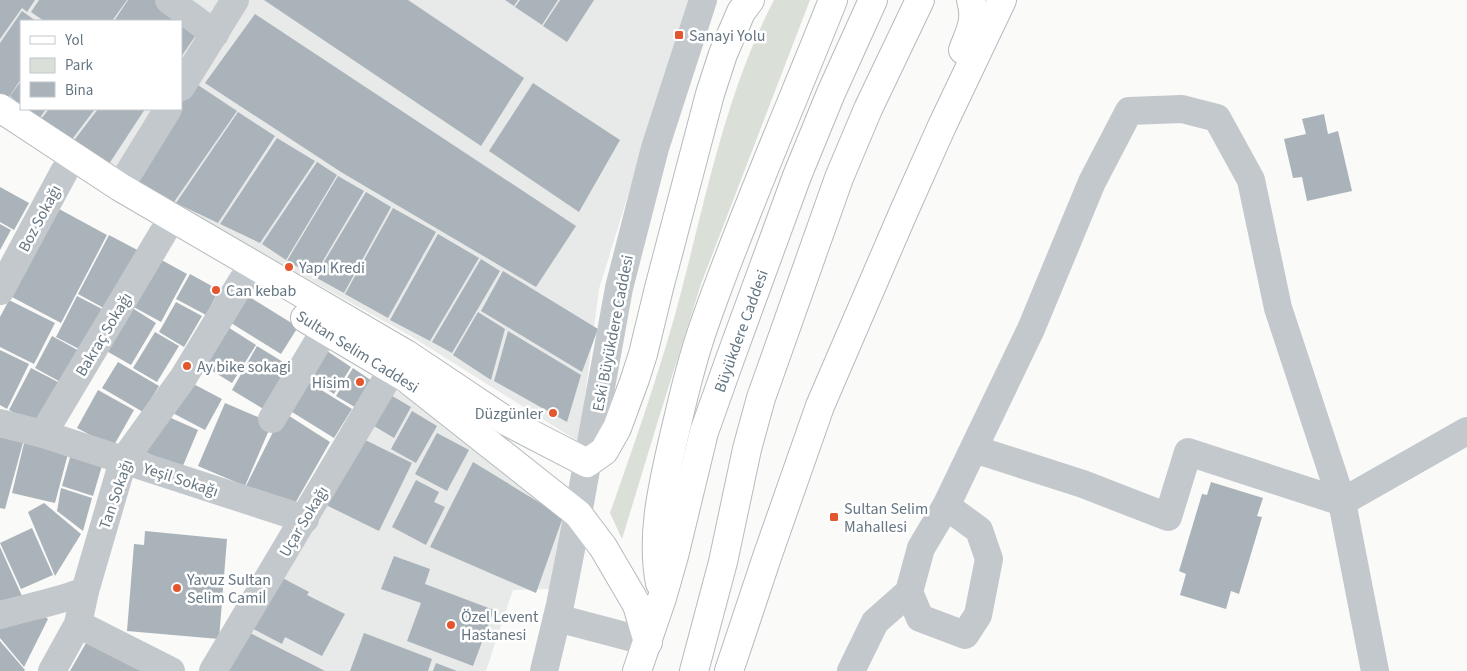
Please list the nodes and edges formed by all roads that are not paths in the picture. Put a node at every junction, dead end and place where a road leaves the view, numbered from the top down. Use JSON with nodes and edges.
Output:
{"nodes":[{"id":1,"x":169,"y":0,"type":"edge"},
{"id":2,"x":235,"y":0,"type":"edge"},
{"id":3,"x":703,"y":0,"type":"edge"},
{"id":4,"x":750,"y":0,"type":"edge"},
{"id":5,"x":833,"y":0,"type":"edge"},
{"id":6,"x":873,"y":0,"type":"edge"},
{"id":7,"x":920,"y":0,"type":"edge"},
{"id":8,"x":971,"y":0,"type":"edge"},
{"id":9,"x":1002,"y":0,"type":"edge"},
{"id":10,"x":215,"y":34,"type":"junction"},
{"id":11,"x":182,"y":86,"type":"edge"},
{"id":12,"x":0,"y":108,"type":"edge"},
{"id":13,"x":167,"y":110,"type":"edge"},
{"id":14,"x":942,"y":126,"type":"junction"},
{"id":15,"x":0,"y":129,"type":"edge"},
{"id":16,"x":69,"y":164,"type":"junction"},
{"id":17,"x":115,"y":195,"type":"junction"},
{"id":18,"x":163,"y":233,"type":"junction"},
{"id":19,"x":246,"y":273,"type":"junction"},
{"id":20,"x":0,"y":291,"type":"edge"},
{"id":21,"x":325,"y":330,"type":"junction"},
{"id":22,"x":392,"y":370,"type":"junction"},
{"id":23,"x":272,"y":419,"type":"dead end"},
{"id":24,"x":0,"y":423,"type":"edge"},
{"id":25,"x":1467,"y":432,"type":"edge"},
{"id":26,"x":43,"y":434,"type":"junction"},
{"id":27,"x":974,"y":448,"type":"junction"},
{"id":28,"x":123,"y":461,"type":"junction"},
{"id":29,"x":587,"y":463,"type":"junction"},
{"id":30,"x":1342,"y":502,"type":"junction"},
{"id":31,"x":946,"y":506,"type":"junction"},
{"id":32,"x":578,"y":514,"type":"junction"},
{"id":33,"x":305,"y":519,"type":"junction"},
{"id":34,"x":84,"y":591,"type":"junction"},
{"id":35,"x":909,"y":592,"type":"junction"},
{"id":36,"x":662,"y":598,"type":"junction"},
{"id":37,"x":0,"y":615,"type":"edge"},
{"id":38,"x":557,"y":618,"type":"junction"},
{"id":39,"x":78,"y":624,"type":"junction"},
{"id":40,"x":648,"y":642,"type":"junction"},
{"id":41,"x":52,"y":671,"type":"edge"},
{"id":42,"x":170,"y":671,"type":"edge"},
{"id":43,"x":213,"y":671,"type":"edge"},
{"id":44,"x":544,"y":671,"type":"edge"},
{"id":45,"x":638,"y":671,"type":"edge"},
{"id":46,"x":694,"y":671,"type":"edge"},
{"id":47,"x":729,"y":671,"type":"edge"},
{"id":48,"x":851,"y":671,"type":"edge"},
{"id":49,"x":1375,"y":671,"type":"edge"}],
"edges":[{"from":1,"to":10,"type":"street"},
{"from":2,"to":10,"type":"street"},
{"from":3,"to":29,"type":"street","name":"Eski Büyükdere Caddesi"},
{"from":4,"to":29,"type":"main road"},
{"from":5,"to":36,"type":"main road"},
{"from":6,"to":36,"type":"main road","name":"Büyükdere Caddesi"},
{"from":7,"to":46,"type":"main road"},
{"from":8,"to":14,"type":"main road"},
{"from":9,"to":14,"type":"main road"},
{"from":10,"to":11,"type":"street"},
{"from":12,"to":16,"type":"main road","name":"Sultan Selim Caddesi"},
{"from":13,"to":17,"type":"street"},
{"from":14,"to":47,"type":"main road"},
{"from":15,"to":16,"type":"main road","name":"Sultan Selim Caddesi"},
{"from":16,"to":17,"type":"main road","name":"Sultan Selim Caddesi"},
{"from":16,"to":20,"type":"street","name":"Boz Sokağı"},
{"from":17,"to":18,"type":"main road","name":"Sultan Selim Caddesi"},
{"from":17,"to":19,"type":"main road","name":"Sultan Selim Caddesi"},
{"from":18,"to":19,"type":"main road","name":"Sultan Selim Caddesi"},
{"from":18,"to":26,"type":"street","name":"Bakraç Sokağı"},
{"from":19,"to":21,"type":"main road","name":"Sultan Selim Caddesi"},
{"from":19,"to":28,"type":"street","name":"Tan Sokağı"},
{"from":19,"to":29,"type":"main road","name":"Sultan Selim Caddesi"},
{"from":21,"to":22,"type":"main road","name":"Sultan Selim Caddesi"},
{"from":21,"to":23,"type":"street"},
{"from":22,"to":32,"type":"main road","name":"Sultan Selim Caddesi"},
{"from":22,"to":33,"type":"street","name":"Uçar Sokağı"},
{"from":24,"to":26,"type":"street","name":"Yeşil Sokağı"},
{"from":25,"to":30,"type":"street"},
{"from":26,"to":28,"type":"street","name":"Yeşil Sokağı"},
{"from":27,"to":30,"type":"street"},
{"from":27,"to":30,"type":"street"},
{"from":27,"to":31,"type":"street"},
{"from":28,"to":33,"type":"street","name":"Yeşil Sokağı"},
{"from":28,"to":34,"type":"street","name":"Tan Sokağı"},
{"from":29,"to":32,"type":"street","name":"Eski Büyükdere Caddesi"},
{"from":30,"to":49,"type":"street"},
{"from":31,"to":35,"type":"street"},
{"from":31,"to":35,"type":"street"},
{"from":32,"to":38,"type":"street","name":"Eski Büyükdere Caddesi"},
{"from":32,"to":40,"type":"main road","name":"Sultan Selim Caddesi"},
{"from":33,"to":43,"type":"street","name":"Uçar Sokağı"},
{"from":34,"to":37,"type":"street"},
{"from":34,"to":39,"type":"street","name":"Tan Sokağı"},
{"from":35,"to":48,"type":"street"},
{"from":36,"to":40,"type":"main road","name":"Büyükdere Caddesi"},
{"from":38,"to":40,"type":"street"},
{"from":38,"to":44,"type":"street","name":"Eski Büyükdere Caddesi"},
{"from":39,"to":41,"type":"street","name":"Tan Sokağı"},
{"from":39,"to":42,"type":"street"},
{"from":40,"to":45,"type":"main road","name":"Büyükdere Caddesi"}]}
